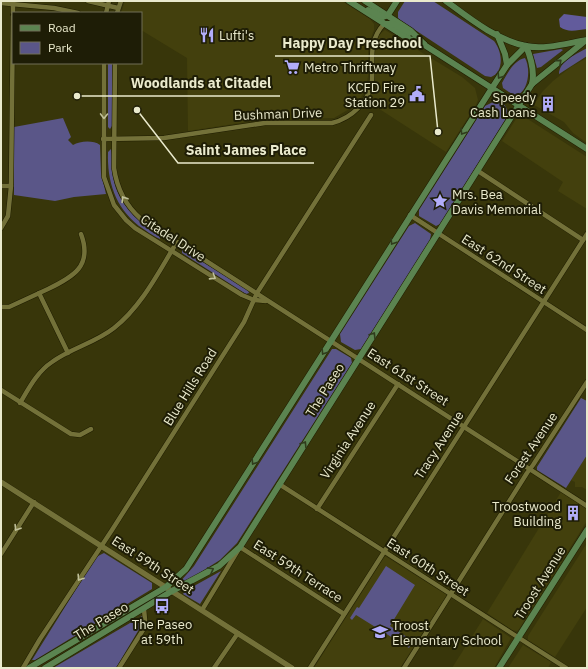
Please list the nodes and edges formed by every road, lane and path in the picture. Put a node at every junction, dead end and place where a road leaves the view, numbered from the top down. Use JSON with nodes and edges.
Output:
{"nodes":[{"id":1,"x":88,"y":1,"type":"edge"},
{"id":2,"x":121,"y":1,"type":"edge"},
{"id":3,"x":365,"y":1,"type":"edge"},
{"id":4,"x":397,"y":1,"type":"edge"},
{"id":5,"x":446,"y":1,"type":"edge"},
{"id":6,"x":350,"y":2,"type":"edge"},
{"id":7,"x":1,"y":3,"type":"edge"},
{"id":8,"x":13,"y":3,"type":"edge"},
{"id":9,"x":108,"y":3,"type":"edge"},
{"id":10,"x":117,"y":10,"type":"edge"},
{"id":11,"x":73,"y":12,"type":"edge"},
{"id":12,"x":388,"y":15,"type":"junction"},
{"id":13,"x":384,"y":24,"type":"junction"},
{"id":14,"x":497,"y":34,"type":"junction"},
{"id":15,"x":417,"y":35,"type":"junction"},
{"id":16,"x":587,"y":40,"type":"edge"},
{"id":17,"x":424,"y":44,"type":"junction"},
{"id":18,"x":526,"y":46,"type":"junction"},
{"id":19,"x":12,"y":64,"type":"edge"},
{"id":20,"x":104,"y":64,"type":"edge"},
{"id":21,"x":115,"y":64,"type":"edge"},
{"id":22,"x":507,"y":65,"type":"junction"},
{"id":23,"x":532,"y":84,"type":"junction"},
{"id":24,"x":492,"y":88,"type":"junction"},
{"id":25,"x":519,"y":106,"type":"junction"},
{"id":26,"x":371,"y":115,"type":"dead end"},
{"id":27,"x":114,"y":138,"type":"junction"},
{"id":28,"x":103,"y":139,"type":"junction"},
{"id":29,"x":587,"y":149,"type":"edge"},
{"id":30,"x":478,"y":171,"type":"junction"},
{"id":31,"x":1,"y":186,"type":"edge"},
{"id":32,"x":10,"y":186,"type":"junction"},
{"id":33,"x":410,"y":216,"type":"junction"},
{"id":34,"x":1,"y":228,"type":"edge"},
{"id":35,"x":81,"y":234,"type":"dead end"},
{"id":36,"x":437,"y":234,"type":"junction"},
{"id":37,"x":587,"y":234,"type":"edge"},
{"id":38,"x":583,"y":240,"type":"junction"},
{"id":39,"x":177,"y":242,"type":"junction"},
{"id":40,"x":172,"y":251,"type":"junction"},
{"id":41,"x":39,"y":293,"type":"junction"},
{"id":42,"x":257,"y":293,"type":"junction"},
{"id":43,"x":254,"y":300,"type":"junction"},
{"id":44,"x":270,"y":301,"type":"junction"},
{"id":45,"x":544,"y":302,"type":"junction"},
{"id":46,"x":1,"y":307,"type":"edge"},
{"id":47,"x":587,"y":330,"type":"edge"},
{"id":48,"x":331,"y":341,"type":"junction"},
{"id":49,"x":68,"y":353,"type":"junction"},
{"id":50,"x":358,"y":358,"type":"junction"},
{"id":51,"x":587,"y":382,"type":"edge"},
{"id":52,"x":398,"y":384,"type":"junction"},
{"id":53,"x":1,"y":390,"type":"edge"},
{"id":54,"x":20,"y":403,"type":"junction"},
{"id":55,"x":464,"y":426,"type":"junction"},
{"id":56,"x":91,"y":429,"type":"dead end"},
{"id":57,"x":530,"y":469,"type":"junction"},
{"id":58,"x":1,"y":482,"type":"edge"},
{"id":59,"x":279,"y":484,"type":"junction"},
{"id":60,"x":34,"y":502,"type":"junction"},
{"id":61,"x":587,"y":506,"type":"edge"},
{"id":62,"x":317,"y":509,"type":"junction"},
{"id":63,"x":587,"y":530,"type":"edge"},
{"id":64,"x":102,"y":546,"type":"junction"},
{"id":65,"x":240,"y":546,"type":"junction"},
{"id":66,"x":384,"y":551,"type":"junction"},
{"id":67,"x":1,"y":554,"type":"edge"},
{"id":68,"x":166,"y":587,"type":"junction"},
{"id":69,"x":172,"y":591,"type":"junction"},
{"id":70,"x":450,"y":594,"type":"junction"},
{"id":71,"x":144,"y":609,"type":"junction"},
{"id":72,"x":202,"y":610,"type":"junction"},
{"id":73,"x":344,"y":614,"type":"junction"},
{"id":74,"x":238,"y":633,"type":"junction"},
{"id":75,"x":519,"y":638,"type":"junction"},
{"id":76,"x":23,"y":668,"type":"edge"},
{"id":77,"x":29,"y":668,"type":"edge"},
{"id":78,"x":45,"y":668,"type":"edge"},
{"id":79,"x":119,"y":668,"type":"edge"},
{"id":80,"x":214,"y":668,"type":"edge"},
{"id":81,"x":292,"y":668,"type":"edge"},
{"id":82,"x":310,"y":668,"type":"edge"},
{"id":83,"x":404,"y":668,"type":"edge"},
{"id":84,"x":499,"y":668,"type":"edge"},
{"id":85,"x":566,"y":668,"type":"edge"}],
"edges":[{"from":1,"to":9,"type":"street"},
{"from":2,"to":10,"type":"street"},
{"from":3,"to":12,"type":"main road"},
{"from":4,"to":12,"type":"main road"},
{"from":5,"to":14,"type":"main road"},
{"from":6,"to":12,"type":"main road"},
{"from":6,"to":13,"type":"main road"},
{"from":7,"to":8,"type":"street"},
{"from":8,"to":11,"type":"street"},
{"from":9,"to":10,"type":"street"},
{"from":12,"to":15,"type":"main road"},
{"from":13,"to":15,"type":"main road"},
{"from":13,"to":17,"type":"main road"},
{"from":13,"to":27,"type":"street","name":"Bushman Drive"},
{"from":14,"to":18,"type":"main road"},
{"from":14,"to":22,"type":"main road"},
{"from":15,"to":17,"type":"main road"},
{"from":16,"to":18,"type":"main road"},
{"from":23,"to":16,"type":"main road","one_way":true},
{"from":17,"to":24,"type":"main road"},
{"from":18,"to":22,"type":"main road","name":"The Paseo"},
{"from":18,"to":23,"type":"main road"},
{"from":19,"to":32,"type":"street"},
{"from":20,"to":28,"type":"street","name":"Citadel Drive","one_way":true},
{"from":21,"to":27,"type":"street","name":"Citadel Drive"},
{"from":22,"to":24,"type":"main road","name":"The Paseo","one_way":true},
{"from":23,"to":25,"type":"main road","name":"The Paseo"},
{"from":24,"to":25,"type":"main road"},
{"from":24,"to":33,"type":"main road","name":"The Paseo","one_way":true},
{"from":25,"to":29,"type":"main road"},
{"from":25,"to":30,"type":"main road","name":"The Paseo"},
{"from":26,"to":42,"type":"street","name":"Blue Hills Road"},
{"from":27,"to":28,"type":"street","name":"Bushman Drive"},
{"from":39,"to":27,"type":"street","name":"Citadel Drive","one_way":true},
{"from":28,"to":40,"type":"street","name":"Citadel Drive"},
{"from":30,"to":36,"type":"main road","name":"The Paseo"},
{"from":30,"to":38,"type":"street"},
{"from":31,"to":32,"type":"street"},
{"from":32,"to":34,"type":"street"},
{"from":33,"to":36,"type":"street","name":"East 62nd Street"},
{"from":33,"to":48,"type":"main road","name":"The Paseo","one_way":true},
{"from":35,"to":41,"type":"street"},
{"from":36,"to":45,"type":"street","name":"East 62nd Street"},
{"from":50,"to":36,"type":"main road","name":"The Paseo","one_way":true},
{"from":37,"to":38,"type":"street","name":"Tracy Avenue"},
{"from":38,"to":45,"type":"street","name":"Tracy Avenue"},
{"from":39,"to":40,"type":"street"},
{"from":39,"to":42,"type":"street","name":"Citadel Drive"},
{"from":40,"to":43,"type":"street","name":"Citadel Drive","one_way":true},
{"from":40,"to":49,"type":"street"},
{"from":41,"to":46,"type":"street"},
{"from":41,"to":49,"type":"street"},
{"from":42,"to":43,"type":"street","name":"Blue Hills Road"},
{"from":42,"to":44,"type":"street","name":"East 61st Street"},
{"from":43,"to":44,"type":"street","name":"Citadel Drive"},
{"from":43,"to":64,"type":"street","name":"Blue Hills Road"},
{"from":44,"to":48,"type":"street","name":"East 61st Street"},
{"from":45,"to":47,"type":"street","name":"East 62nd Street"},
{"from":45,"to":55,"type":"street","name":"Tracy Avenue"},
{"from":48,"to":50,"type":"street","name":"East 61st Street"},
{"from":48,"to":68,"type":"main road","name":"The Paseo","one_way":true},
{"from":49,"to":54,"type":"street"},
{"from":50,"to":52,"type":"street","name":"East 61st Street"},
{"from":59,"to":50,"type":"main road","name":"The Paseo","one_way":true},
{"from":51,"to":57,"type":"street","name":"Forest Avenue"},
{"from":52,"to":55,"type":"street","name":"East 61st Street"},
{"from":52,"to":62,"type":"street","name":"Virginia Avenue"},
{"from":53,"to":54,"type":"street"},
{"from":54,"to":56,"type":"street"},
{"from":55,"to":57,"type":"street","name":"East 61st Street"},
{"from":55,"to":66,"type":"street","name":"Tracy Avenue"},
{"from":57,"to":61,"type":"street","name":"East 61st Street"},
{"from":57,"to":70,"type":"street","name":"Forest Avenue"},
{"from":58,"to":60,"type":"street","name":"East 59th Street"},
{"from":59,"to":62,"type":"street","name":"East 60th Street"},
{"from":59,"to":65,"type":"main road","name":"The Paseo"},
{"from":60,"to":64,"type":"street","name":"East 59th Street"},
{"from":60,"to":67,"type":"street","one_way":true},
{"from":62,"to":66,"type":"street","name":"East 60th Street"},
{"from":63,"to":75,"type":"main road","name":"Troost Avenue"},
{"from":64,"to":68,"type":"street","name":"East 59th Street"},
{"from":64,"to":76,"type":"street","name":"Blue Hills Road","one_way":true},
{"from":69,"to":65,"type":"main road","name":"The Paseo","one_way":true},
{"from":65,"to":72,"type":"street"},
{"from":65,"to":73,"type":"street","name":"East 59th Terrace"},
{"from":66,"to":70,"type":"street","name":"East 60th Street"},
{"from":66,"to":73,"type":"street","name":"Tracy Avenue"},
{"from":68,"to":69,"type":"street","name":"East 59th Street"},
{"from":68,"to":77,"type":"main road","name":"The Paseo"},
{"from":69,"to":71,"type":"main road","name":"The Paseo"},
{"from":69,"to":72,"type":"street","name":"East 59th Street"},
{"from":70,"to":75,"type":"street","name":"East 60th Street"},
{"from":70,"to":83,"type":"street","name":"Forest Avenue"},
{"from":71,"to":78,"type":"main road","name":"The Paseo"},
{"from":71,"to":79,"type":"street"},
{"from":72,"to":74,"type":"street","name":"East 59th Street"},
{"from":73,"to":82,"type":"street","name":"Tracy Avenue"},
{"from":74,"to":80,"type":"street"},
{"from":74,"to":81,"type":"street","name":"East 59th Street"},
{"from":75,"to":84,"type":"main road","name":"Troost Avenue"},
{"from":75,"to":85,"type":"street","name":"East 60th Street"}]}
